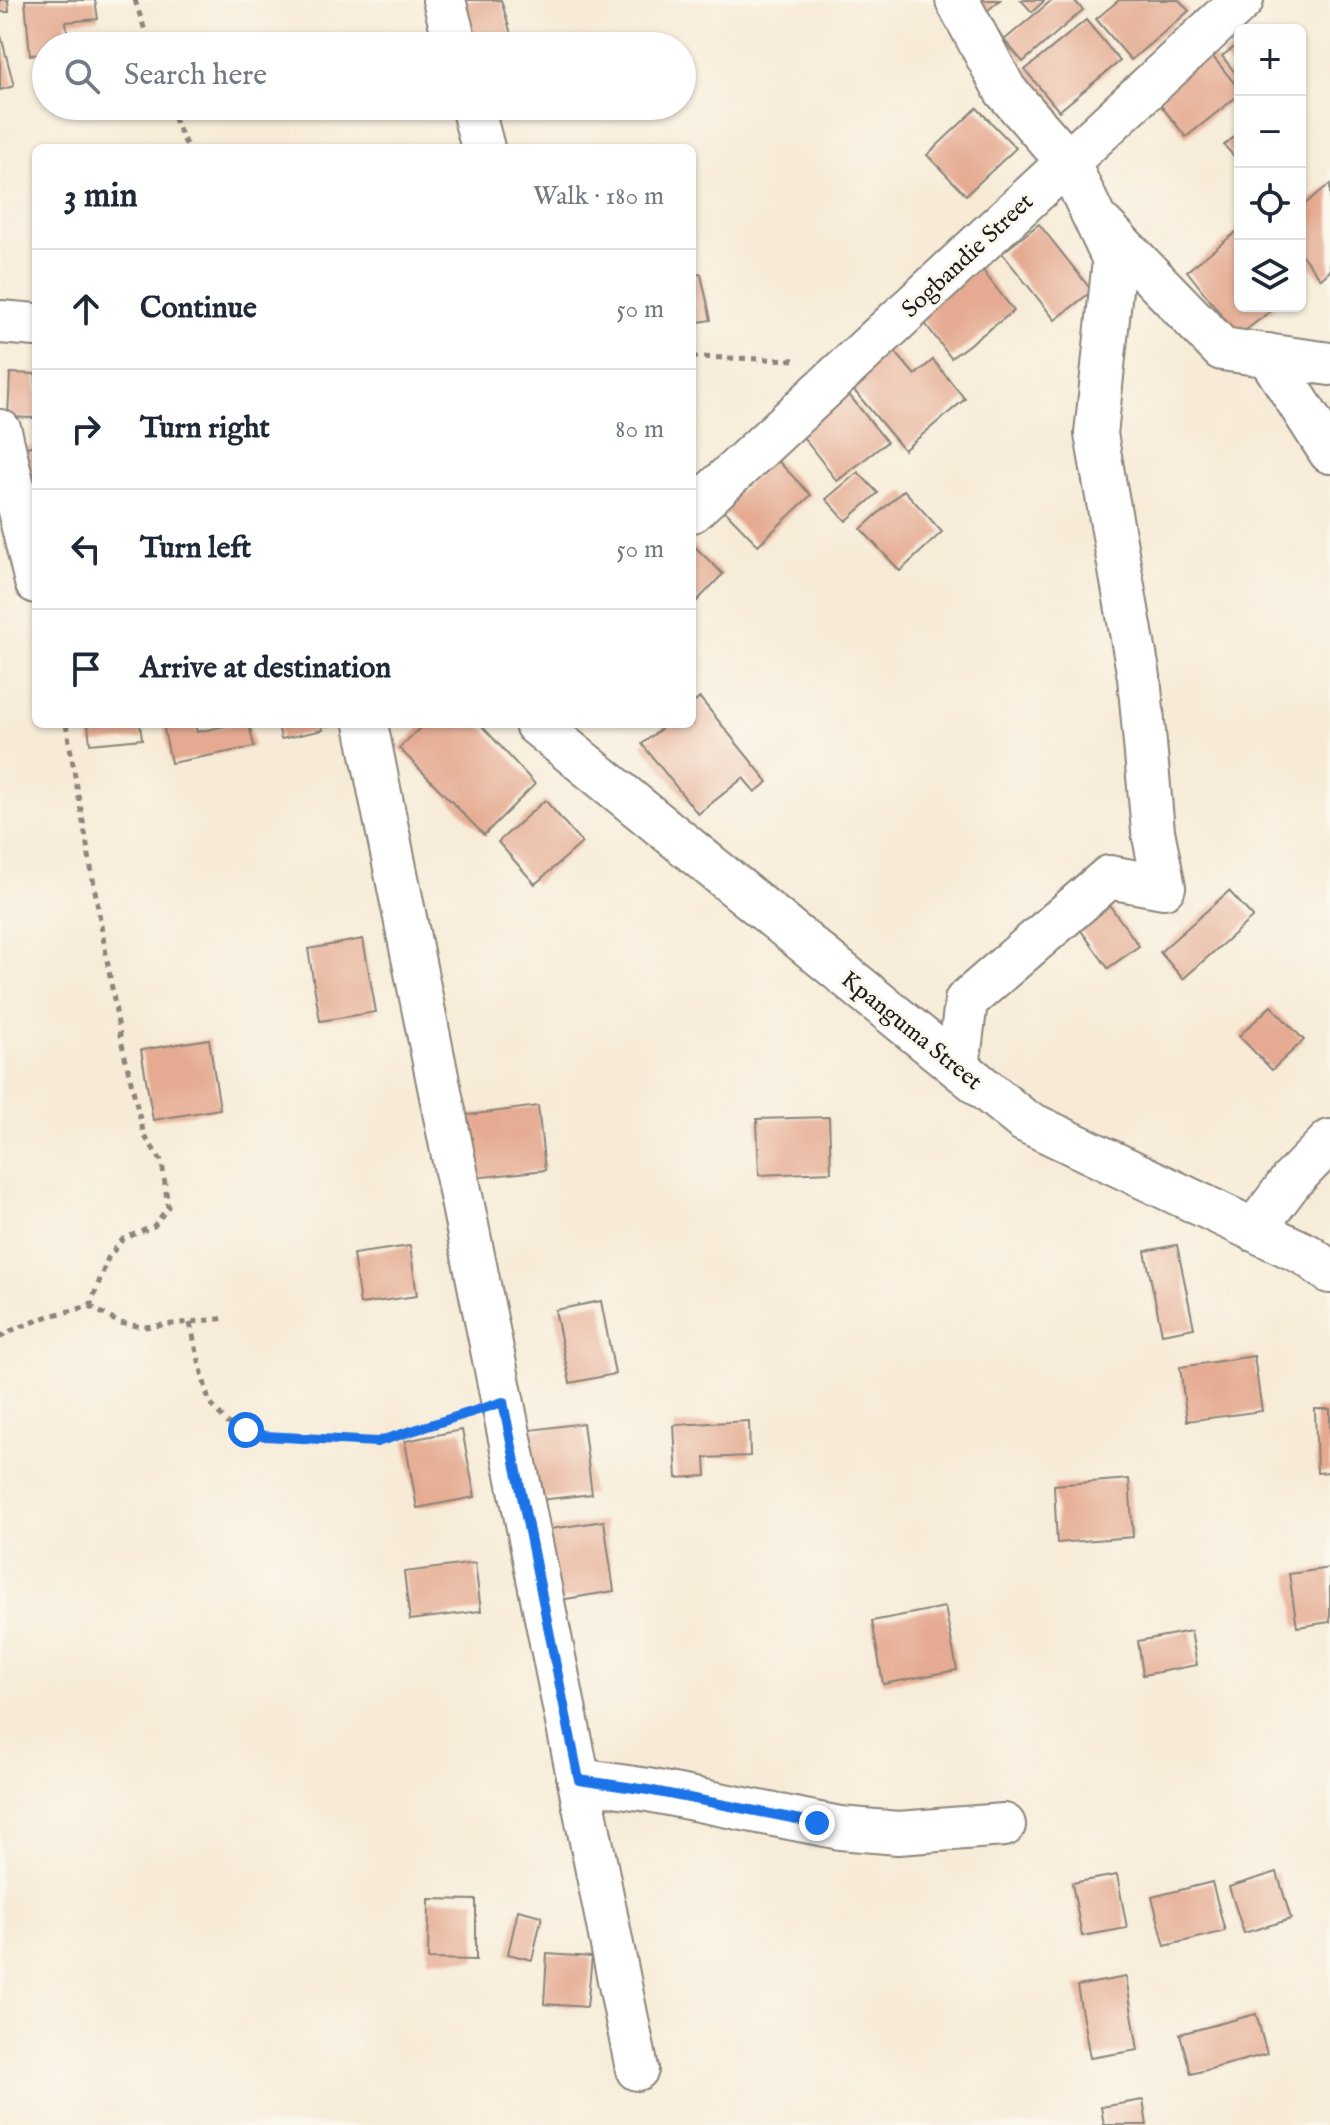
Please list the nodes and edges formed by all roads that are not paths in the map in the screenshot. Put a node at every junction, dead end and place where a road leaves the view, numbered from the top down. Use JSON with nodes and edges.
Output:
{"nodes":[{"id":1,"x":444,"y":0,"type":"edge"},
{"id":2,"x":957,"y":0,"type":"edge"},
{"id":3,"x":1242,"y":0,"type":"edge"},
{"id":4,"x":452,"y":32,"type":"edge"},
{"id":5,"x":476,"y":120,"type":"edge"},
{"id":6,"x":482,"y":144,"type":"edge"},
{"id":7,"x":1068,"y":162,"type":"junction"},
{"id":8,"x":1094,"y":217,"type":"junction"},
{"id":9,"x":0,"y":322,"type":"edge"},
{"id":10,"x":32,"y":325,"type":"edge"},
{"id":11,"x":1268,"y":355,"type":"junction"},
{"id":12,"x":1330,"y":364,"type":"edge"},
{"id":13,"x":0,"y":431,"type":"edge"},
{"id":14,"x":1330,"y":452,"type":"edge"},
{"id":15,"x":696,"y":507,"type":"edge"},
{"id":16,"x":32,"y":565,"type":"edge"},
{"id":17,"x":367,"y":728,"type":"edge"},
{"id":18,"x":541,"y":728,"type":"edge"},
{"id":19,"x":958,"y":1067,"type":"junction"},
{"id":20,"x":1330,"y":1141,"type":"edge"},
{"id":21,"x":1254,"y":1230,"type":"junction"},
{"id":22,"x":1322,"y":1255,"type":"edge"},
{"id":23,"x":579,"y":1780,"type":"junction"},
{"id":24,"x":1004,"y":1825,"type":"dead end"},
{"id":25,"x":637,"y":2069,"type":"dead end"}],
"edges":[{"from":1,"to":4,"type":"street"},
{"from":2,"to":7,"type":"street"},
{"from":3,"to":7,"type":"street","name":"Sogbandie Street"},
{"from":5,"to":6,"type":"street"},
{"from":7,"to":8,"type":"street"},
{"from":7,"to":15,"type":"street","name":"Sogbandie Street"},
{"from":8,"to":11,"type":"street"},
{"from":8,"to":19,"type":"street"},
{"from":9,"to":10,"type":"street"},
{"from":11,"to":12,"type":"street"},
{"from":11,"to":14,"type":"street"},
{"from":13,"to":16,"type":"street"},
{"from":17,"to":23,"type":"street"},
{"from":18,"to":19,"type":"street","name":"Kpanguma Street"},
{"from":19,"to":21,"type":"street","name":"Kpanguma Street"},
{"from":20,"to":21,"type":"street"},
{"from":21,"to":22,"type":"street","name":"Kpanguma Street"},
{"from":23,"to":24,"type":"street"},
{"from":23,"to":25,"type":"street"}]}
